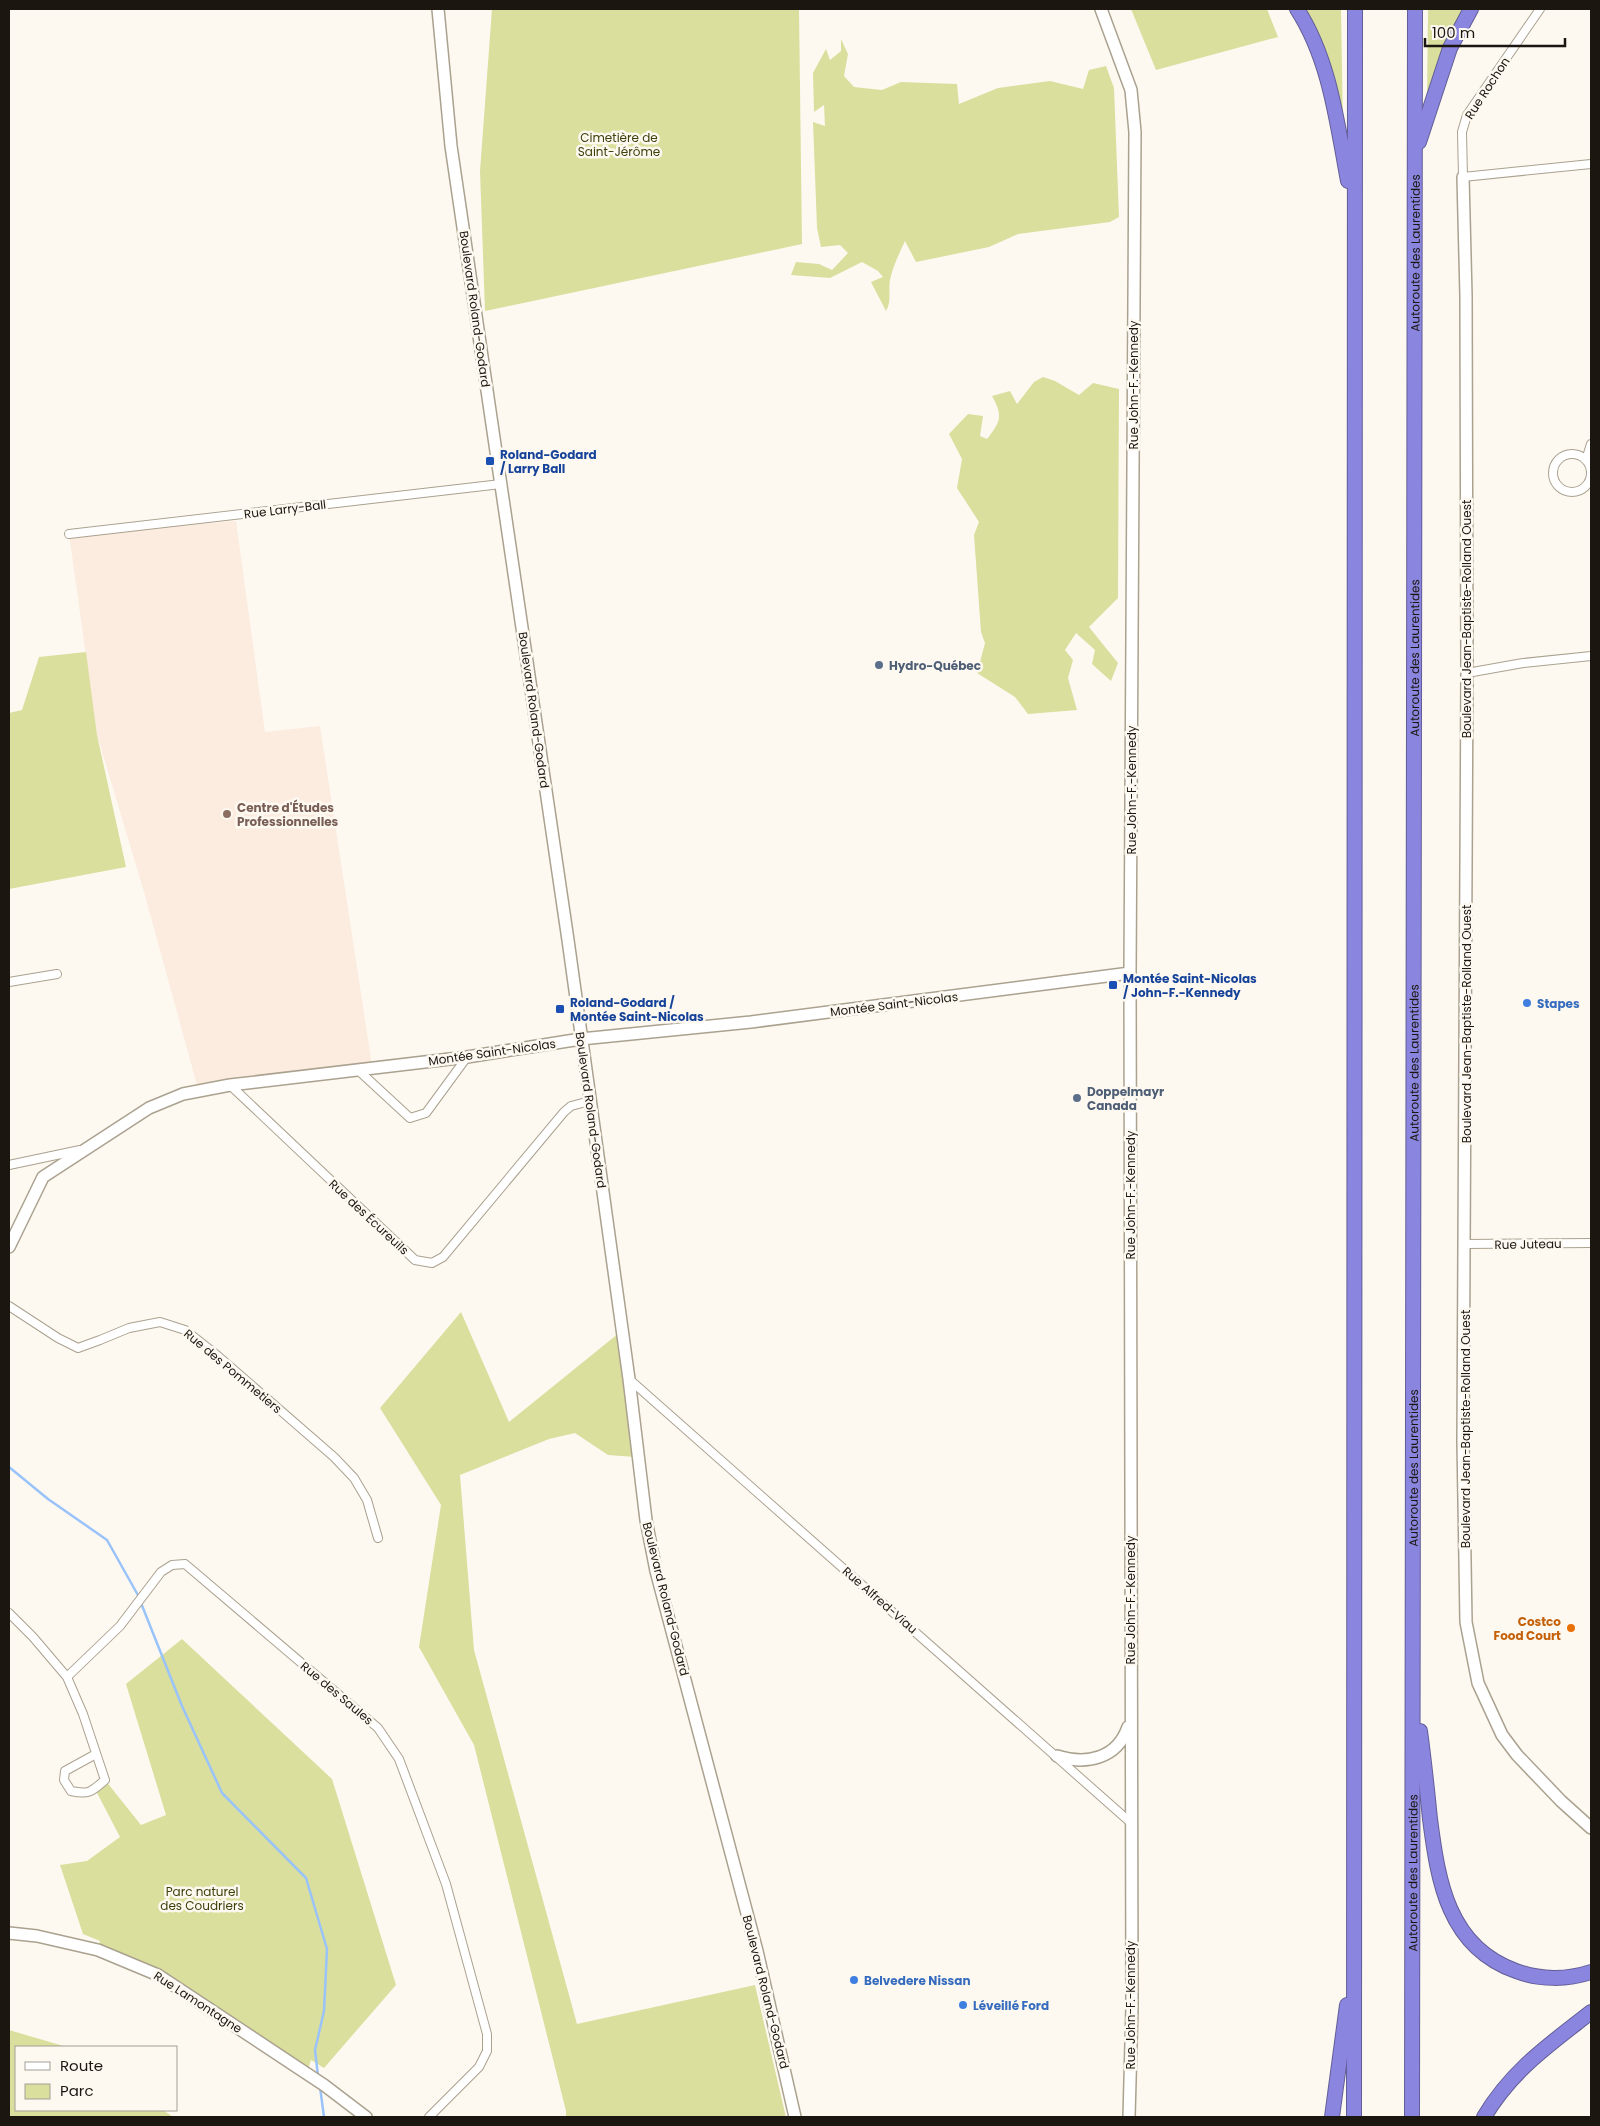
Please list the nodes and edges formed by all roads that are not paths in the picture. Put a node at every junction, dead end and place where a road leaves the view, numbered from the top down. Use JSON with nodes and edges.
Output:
{"nodes":[{"id":1,"x":438,"y":9,"type":"edge"},
{"id":2,"x":1101,"y":9,"type":"edge"},
{"id":3,"x":1297,"y":9,"type":"edge"},
{"id":4,"x":1355,"y":9,"type":"edge"},
{"id":5,"x":1416,"y":9,"type":"edge"},
{"id":6,"x":1471,"y":9,"type":"edge"},
{"id":7,"x":1540,"y":9,"type":"edge"},
{"id":8,"x":1415,"y":154,"type":"junction"},
{"id":9,"x":1591,"y":164,"type":"edge"},
{"id":10,"x":1463,"y":177,"type":"junction"},
{"id":11,"x":1354,"y":211,"type":"junction"},
{"id":12,"x":1591,"y":444,"type":"edge"},
{"id":13,"x":1586,"y":460,"type":"junction"},
{"id":14,"x":501,"y":484,"type":"junction"},
{"id":15,"x":69,"y":534,"type":"dead end"},
{"id":16,"x":1591,"y":656,"type":"edge"},
{"id":17,"x":1467,"y":674,"type":"junction"},
{"id":18,"x":1130,"y":973,"type":"junction"},
{"id":19,"x":58,"y":974,"type":"dead end"},
{"id":20,"x":9,"y":982,"type":"edge"},
{"id":21,"x":581,"y":1039,"type":"junction"},
{"id":22,"x":467,"y":1057,"type":"junction"},
{"id":23,"x":358,"y":1070,"type":"junction"},
{"id":24,"x":230,"y":1085,"type":"junction"},
{"id":25,"x":590,"y":1101,"type":"junction"},
{"id":26,"x":88,"y":1149,"type":"junction"},
{"id":27,"x":9,"y":1165,"type":"edge"},
{"id":28,"x":1591,"y":1243,"type":"edge"},
{"id":29,"x":1465,"y":1244,"type":"junction"},
{"id":30,"x":9,"y":1247,"type":"edge"},
{"id":31,"x":9,"y":1306,"type":"edge"},
{"id":32,"x":628,"y":1379,"type":"junction"},
{"id":33,"x":378,"y":1538,"type":"dead end"},
{"id":34,"x":9,"y":1613,"type":"edge"},
{"id":35,"x":1413,"y":1668,"type":"junction"},
{"id":36,"x":68,"y":1677,"type":"junction"},
{"id":37,"x":1130,"y":1723,"type":"junction"},
{"id":38,"x":96,"y":1754,"type":"junction"},
{"id":39,"x":1056,"y":1756,"type":"junction"},
{"id":40,"x":1130,"y":1822,"type":"junction"},
{"id":41,"x":1591,"y":1828,"type":"edge"},
{"id":42,"x":9,"y":1933,"type":"edge"},
{"id":43,"x":1354,"y":1949,"type":"junction"},
{"id":44,"x":1591,"y":1972,"type":"edge"},
{"id":45,"x":1591,"y":2012,"type":"edge"},
{"id":46,"x":795,"y":2115,"type":"edge"},
{"id":47,"x":366,"y":2117,"type":"edge"},
{"id":48,"x":429,"y":2117,"type":"edge"},
{"id":49,"x":1129,"y":2117,"type":"edge"},
{"id":50,"x":1332,"y":2117,"type":"edge"},
{"id":51,"x":1354,"y":2117,"type":"edge"},
{"id":52,"x":1412,"y":2117,"type":"edge"},
{"id":53,"x":1484,"y":2117,"type":"edge"}],
"edges":[{"from":1,"to":14,"type":"street","name":"Boulevard Roland-Godard"},
{"from":2,"to":18,"type":"street","name":"Rue John-F.-Kennedy"},
{"from":3,"to":11,"type":"highway"},
{"from":4,"to":11,"type":"highway"},
{"from":5,"to":8,"type":"highway","name":"Autoroute des Laurentides"},
{"from":6,"to":8,"type":"highway"},
{"from":7,"to":10,"type":"street","name":"Rue Rochon"},
{"from":8,"to":35,"type":"highway","name":"Autoroute des Laurentides"},
{"from":9,"to":10,"type":"street"},
{"from":10,"to":17,"type":"street","name":"Boulevard Jean-Baptiste-Rolland Ouest"},
{"from":11,"to":43,"type":"highway"},
{"from":12,"to":13,"type":"street"},
{"from":13,"to":13,"type":"street"},
{"from":14,"to":15,"type":"street","name":"Rue Larry-Ball"},
{"from":14,"to":21,"type":"street","name":"Boulevard Roland-Godard"},
{"from":16,"to":17,"type":"street"},
{"from":17,"to":29,"type":"street","name":"Boulevard Jean-Baptiste-Rolland Ouest"},
{"from":18,"to":21,"type":"street","name":"Montée Saint-Nicolas"},
{"from":18,"to":37,"type":"street","name":"Rue John-F.-Kennedy"},
{"from":19,"to":20,"type":"street"},
{"from":21,"to":22,"type":"street","name":"Montée Saint-Nicolas"},
{"from":21,"to":25,"type":"street","name":"Boulevard Roland-Godard"},
{"from":22,"to":23,"type":"street","name":"Montée Saint-Nicolas"},
{"from":22,"to":23,"type":"street"},
{"from":23,"to":24,"type":"street","name":"Montée Saint-Nicolas"},
{"from":24,"to":25,"type":"street","name":"Rue des Écureuils"},
{"from":24,"to":26,"type":"street","name":"Montée Saint-Nicolas"},
{"from":25,"to":32,"type":"street","name":"Boulevard Roland-Godard"},
{"from":26,"to":27,"type":"street"},
{"from":26,"to":30,"type":"street","name":"Montée Saint-Nicolas"},
{"from":28,"to":29,"type":"street","name":"Rue Juteau"},
{"from":29,"to":41,"type":"street","name":"Boulevard Jean-Baptiste-Rolland Ouest"},
{"from":31,"to":33,"type":"street","name":"Rue des Pommetiers"},
{"from":32,"to":39,"type":"street","name":"Rue Alfred-Viau"},
{"from":32,"to":46,"type":"street","name":"Boulevard Roland-Godard"},
{"from":34,"to":36,"type":"street"},
{"from":35,"to":44,"type":"highway"},
{"from":35,"to":52,"type":"highway","name":"Autoroute des Laurentides"},
{"from":36,"to":38,"type":"street"},
{"from":36,"to":48,"type":"street","name":"Rue des Saules"},
{"from":37,"to":39,"type":"street"},
{"from":37,"to":40,"type":"street","name":"Rue John-F.-Kennedy"},
{"from":38,"to":38,"type":"street"},
{"from":39,"to":40,"type":"street","name":"Rue Alfred-Viau"},
{"from":40,"to":49,"type":"street","name":"Rue John-F.-Kennedy"},
{"from":42,"to":47,"type":"street","name":"Rue Lamontagne"},
{"from":43,"to":50,"type":"highway"},
{"from":43,"to":51,"type":"highway"},
{"from":45,"to":53,"type":"highway"}]}
